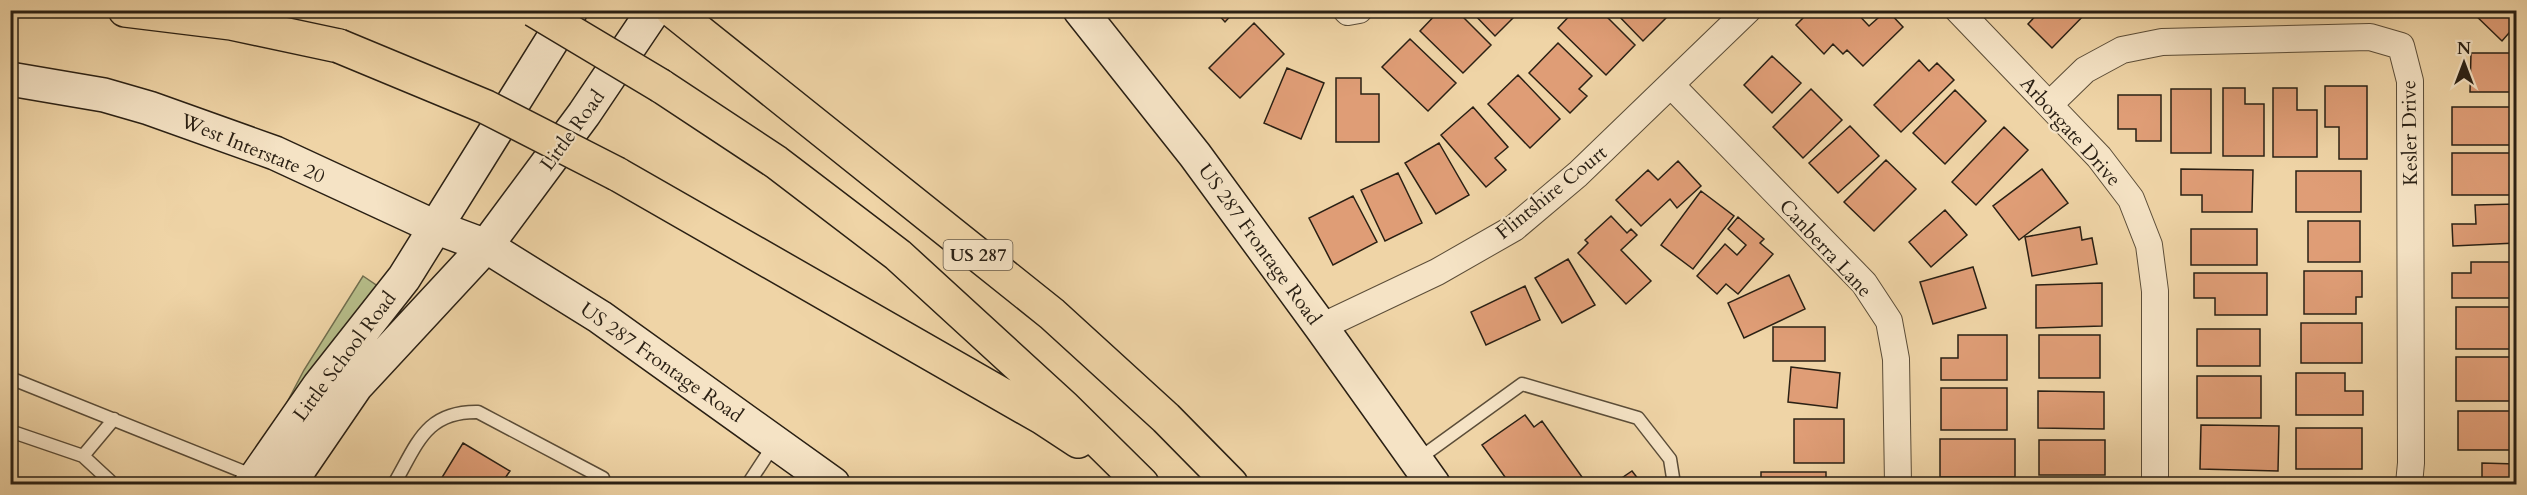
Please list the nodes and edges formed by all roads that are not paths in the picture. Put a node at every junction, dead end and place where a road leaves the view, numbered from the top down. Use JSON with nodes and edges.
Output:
{"nodes":[{"id":1,"x":125,"y":10,"type":"edge"},
{"id":2,"x":534,"y":10,"type":"edge"},
{"id":3,"x":571,"y":10,"type":"edge"},
{"id":4,"x":654,"y":10,"type":"edge"},
{"id":5,"x":672,"y":10,"type":"edge"},
{"id":6,"x":1080,"y":10,"type":"edge"},
{"id":7,"x":1346,"y":10,"type":"edge"},
{"id":8,"x":1359,"y":10,"type":"edge"},
{"id":9,"x":1748,"y":10,"type":"edge"},
{"id":10,"x":1958,"y":10,"type":"edge"},
{"id":11,"x":16,"y":82,"type":"edge"},
{"id":12,"x":1672,"y":86,"type":"junction"},
{"id":13,"x":2050,"y":104,"type":"junction"},
{"id":14,"x":435,"y":227,"type":"junction"},
{"id":15,"x":486,"y":246,"type":"junction"},
{"id":16,"x":1321,"y":327,"type":"junction"},
{"id":17,"x":10,"y":378,"type":"edge"},
{"id":18,"x":114,"y":419,"type":"junction"},
{"id":19,"x":10,"y":430,"type":"edge"},
{"id":20,"x":776,"y":442,"type":"junction"},
{"id":21,"x":83,"y":456,"type":"junction"},
{"id":22,"x":1424,"y":473,"type":"edge"},
{"id":23,"x":254,"y":482,"type":"edge"},
{"id":24,"x":604,"y":482,"type":"edge"},
{"id":25,"x":1141,"y":483,"type":"edge"},
{"id":26,"x":109,"y":484,"type":"edge"},
{"id":27,"x":289,"y":484,"type":"edge"},
{"id":28,"x":394,"y":484,"type":"edge"},
{"id":29,"x":748,"y":484,"type":"edge"},
{"id":30,"x":833,"y":484,"type":"edge"},
{"id":31,"x":1231,"y":484,"type":"edge"},
{"id":32,"x":1674,"y":484,"type":"edge"},
{"id":33,"x":1898,"y":484,"type":"edge"},
{"id":34,"x":2155,"y":484,"type":"edge"},
{"id":35,"x":2409,"y":484,"type":"edge"}],
"edges":[{"from":1,"to":25,"type":"highway","bridge":true},
{"from":2,"to":25,"type":"highway","number":"US 287","bridge":true},
{"from":3,"to":14,"type":"main road"},
{"from":4,"to":15,"type":"main road","name":"Little Road"},
{"from":5,"to":31,"type":"highway","number":"US 287"},
{"from":6,"to":16,"type":"main road","name":"US 287 Frontage Road"},
{"from":7,"to":8,"type":"street"},
{"from":9,"to":12,"type":"street","name":"Flintshire Court"},
{"from":10,"to":13,"type":"street","name":"Arborgate Drive"},
{"from":11,"to":14,"type":"main road","name":"West Interstate 20"},
{"from":12,"to":16,"type":"street","name":"Flintshire Court"},
{"from":12,"to":33,"type":"street","name":"Canberra Lane"},
{"from":13,"to":34,"type":"street","name":"Arborgate Drive"},
{"from":13,"to":35,"type":"street","name":"Kesler Drive"},
{"from":14,"to":15,"type":"main road","name":"West Interstate 20"},
{"from":14,"to":23,"type":"main road","name":"Little School Road"},
{"from":15,"to":20,"type":"main road","name":"US 287 Frontage Road"},
{"from":15,"to":27,"type":"main road","name":"Little School Road"},
{"from":16,"to":22,"type":"main road","name":"US 287 Frontage Road"},
{"from":17,"to":18,"type":"lane"},
{"from":18,"to":21,"type":"lane"},
{"from":18,"to":23,"type":"lane"},
{"from":19,"to":21,"type":"lane"},
{"from":20,"to":29,"type":"lane"},
{"from":20,"to":30,"type":"main road","name":"US 287 Frontage Road"},
{"from":21,"to":26,"type":"lane"},
{"from":22,"to":32,"type":"lane"},
{"from":24,"to":28,"type":"lane"}]}
